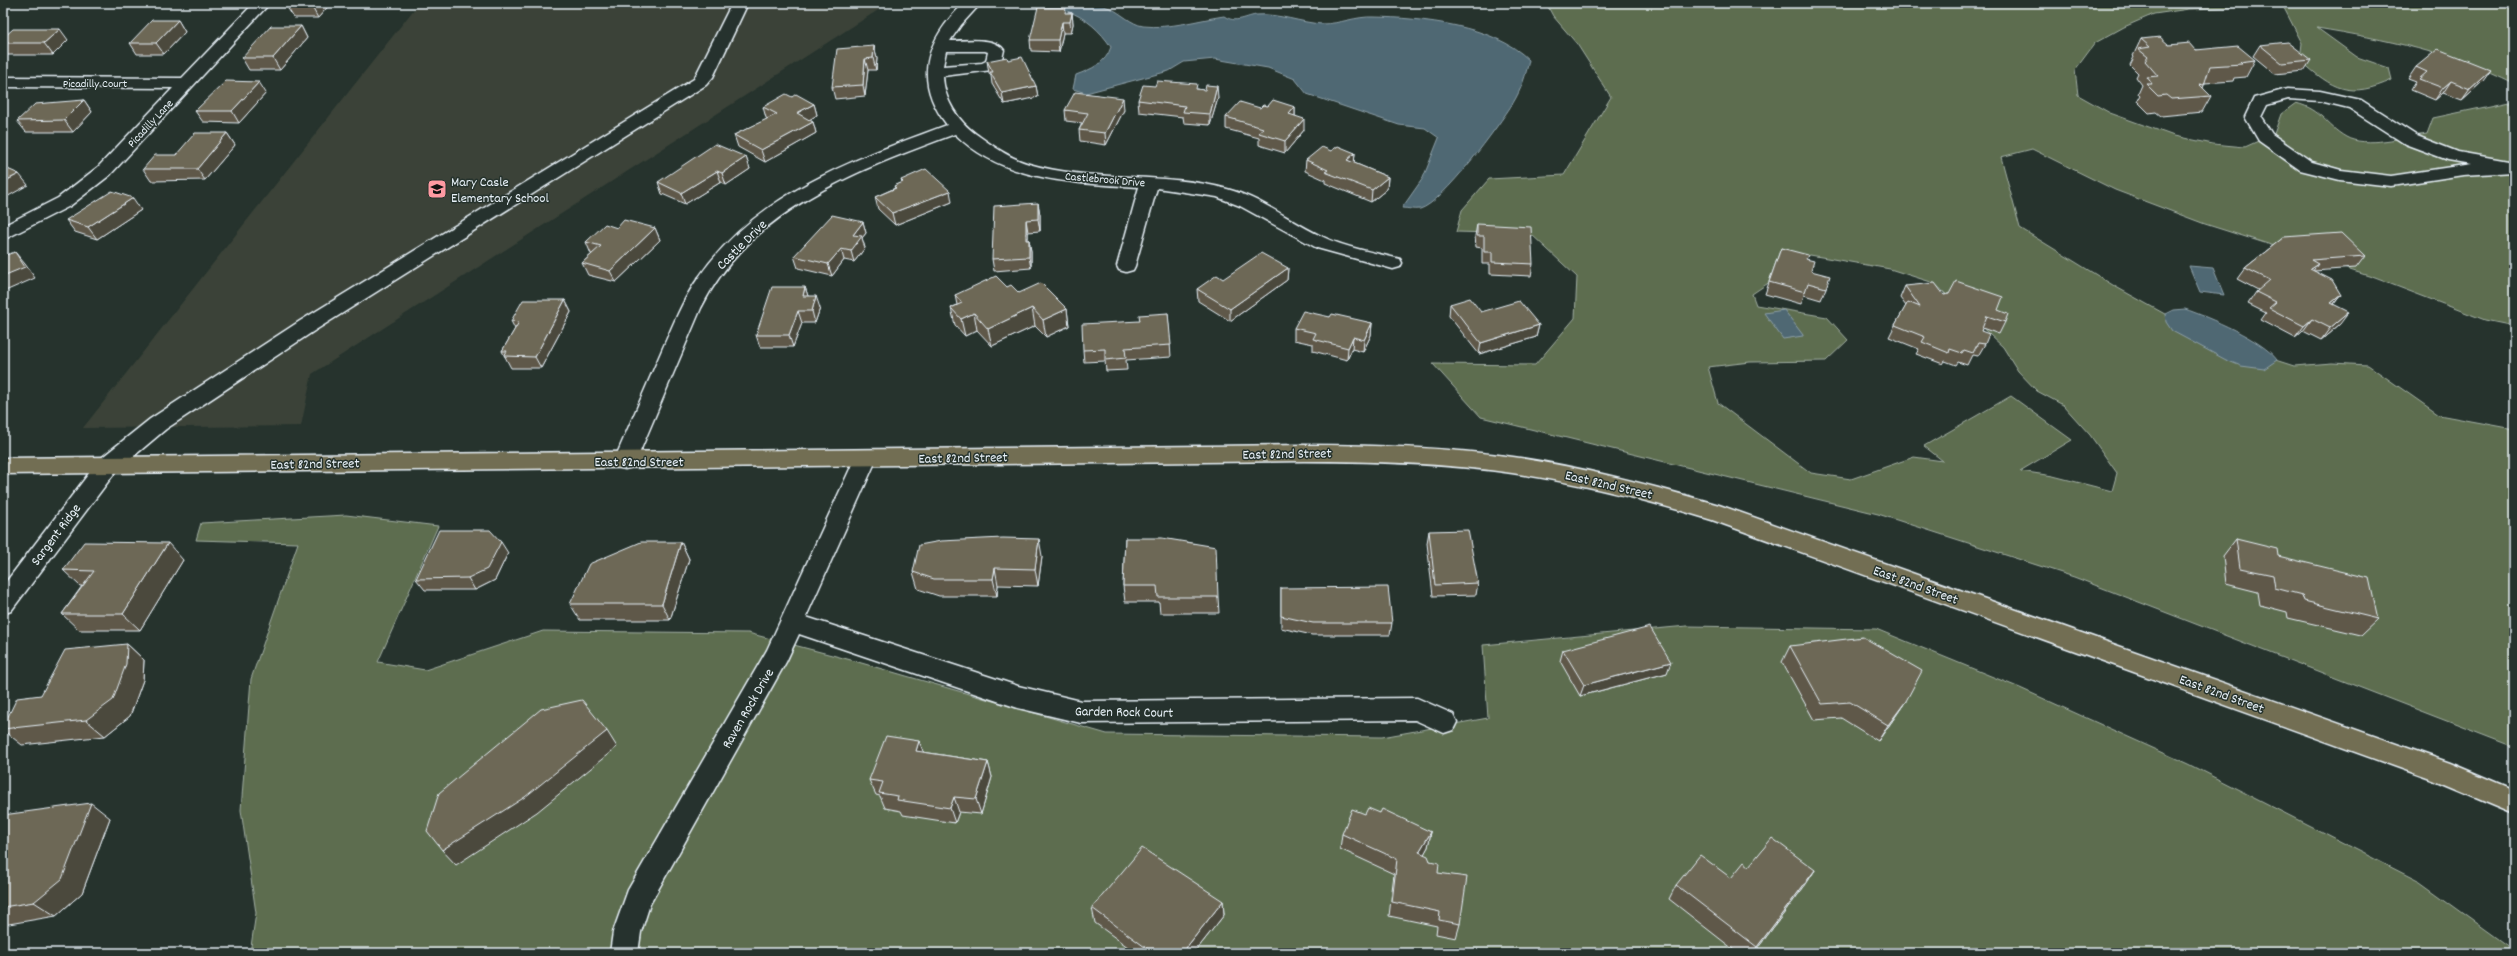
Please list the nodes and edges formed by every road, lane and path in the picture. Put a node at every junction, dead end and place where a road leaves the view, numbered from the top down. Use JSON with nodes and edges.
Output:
{"nodes":[{"id":1,"x":262,"y":3,"type":"edge"},
{"id":2,"x":740,"y":3,"type":"edge"},
{"id":3,"x":973,"y":3,"type":"edge"},
{"id":4,"x":940,"y":46,"type":"junction"},
{"id":5,"x":934,"y":72,"type":"junction"},
{"id":6,"x":3,"y":82,"type":"edge"},
{"id":7,"x":187,"y":83,"type":"junction"},
{"id":8,"x":957,"y":127,"type":"junction"},
{"id":9,"x":2514,"y":167,"type":"edge"},
{"id":10,"x":1149,"y":183,"type":"junction"},
{"id":11,"x":3,"y":234,"type":"edge"},
{"id":12,"x":1393,"y":263,"type":"dead end"},
{"id":13,"x":1126,"y":266,"type":"dead end"},
{"id":14,"x":866,"y":458,"type":"junction"},
{"id":15,"x":625,"y":461,"type":"junction"},
{"id":16,"x":108,"y":465,"type":"junction"},
{"id":17,"x":3,"y":466,"type":"edge"},
{"id":18,"x":3,"y":604,"type":"edge"},
{"id":19,"x":792,"y":622,"type":"junction"},
{"id":20,"x":1444,"y":722,"type":"dead end"},
{"id":21,"x":2514,"y":802,"type":"edge"},
{"id":22,"x":624,"y":953,"type":"edge"}],
"edges":[{"from":1,"to":7,"type":"street","name":"Picadilly Lane"},
{"from":2,"to":16,"type":"street","name":"Sargent Ridge"},
{"from":3,"to":4,"type":"street","name":"Castlebrook Drive"},
{"from":4,"to":5,"type":"street","name":"Castlebrook Drive"},
{"from":4,"to":5,"type":"street"},
{"from":5,"to":8,"type":"street","name":"Castlebrook Drive"},
{"from":6,"to":7,"type":"street","name":"Picadilly Court"},
{"from":7,"to":11,"type":"street","name":"Picadilly Lane"},
{"from":8,"to":10,"type":"street","name":"Castlebrook Drive"},
{"from":8,"to":15,"type":"street","name":"Castle Drive"},
{"from":9,"to":9,"type":"street"},
{"from":10,"to":12,"type":"street","name":"Castlebrook Drive"},
{"from":10,"to":13,"type":"street"},
{"from":14,"to":15,"type":"main road","name":"East 82nd Street"},
{"from":14,"to":19,"type":"street","name":"Raven Rock Drive"},
{"from":14,"to":21,"type":"main road","name":"East 82nd Street"},
{"from":15,"to":16,"type":"main road","name":"East 82nd Street"},
{"from":16,"to":17,"type":"main road","name":"East 82nd Street"},
{"from":16,"to":18,"type":"street","name":"Sargent Ridge"},
{"from":19,"to":20,"type":"street","name":"Garden Rock Court"},
{"from":19,"to":22,"type":"street","name":"Raven Rock Drive"}]}
